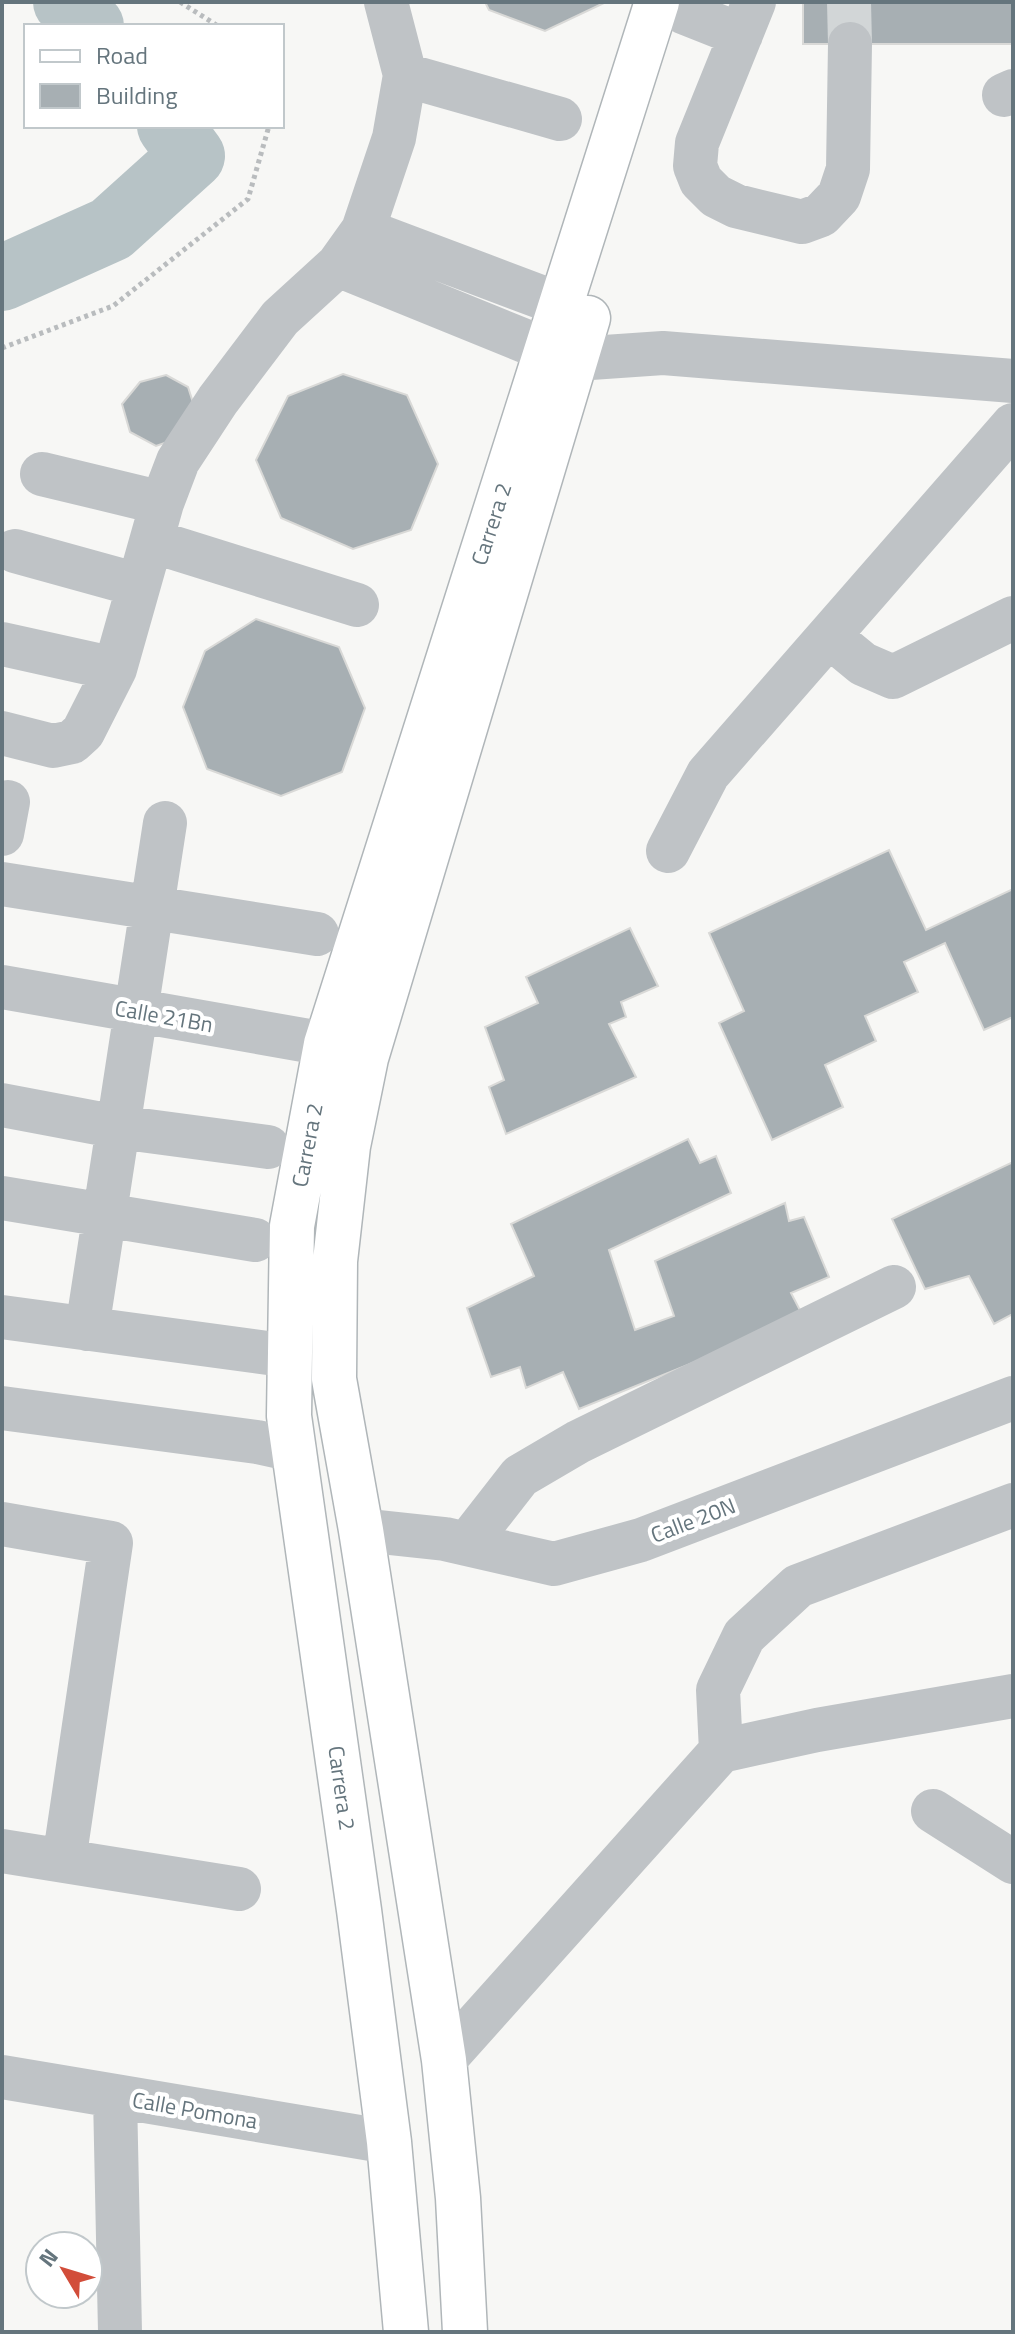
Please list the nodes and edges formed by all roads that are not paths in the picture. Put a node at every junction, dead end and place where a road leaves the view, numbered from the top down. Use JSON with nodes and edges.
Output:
{"nodes":[{"id":1,"x":386,"y":2,"type":"edge"},
{"id":2,"x":676,"y":5,"type":"edge"},
{"id":3,"x":748,"y":18,"type":"edge"},
{"id":4,"x":850,"y":44,"type":"tunnel mouth"},
{"id":5,"x":405,"y":75,"type":"junction"},
{"id":6,"x":560,"y":119,"type":"dead end"},
{"id":7,"x":363,"y":230,"type":"junction"},
{"id":8,"x":338,"y":265,"type":"junction"},
{"id":9,"x":575,"y":311,"type":"junction"},
{"id":10,"x":663,"y":353,"type":"junction"},
{"id":11,"x":561,"y":354,"type":"junction"},
{"id":12,"x":1013,"y":381,"type":"edge"},
{"id":13,"x":1013,"y":425,"type":"edge"},
{"id":14,"x":42,"y":474,"type":"dead end"},
{"id":15,"x":157,"y":522,"type":"junction"},
{"id":16,"x":15,"y":551,"type":"dead end"},
{"id":17,"x":138,"y":585,"type":"junction"},
{"id":18,"x":357,"y":605,"type":"dead end"},
{"id":19,"x":1013,"y":618,"type":"edge"},
{"id":20,"x":829,"y":636,"type":"junction"},
{"id":21,"x":2,"y":644,"type":"edge"},
{"id":22,"x":115,"y":669,"type":"junction"},
{"id":23,"x":2,"y":733,"type":"edge"},
{"id":24,"x":165,"y":823,"type":"dead end"},
{"id":25,"x":668,"y":851,"type":"dead end"},
{"id":26,"x":2,"y":884,"type":"edge"},
{"id":27,"x":152,"y":908,"type":"junction"},
{"id":28,"x":317,"y":934,"type":"dead end"},
{"id":29,"x":2,"y":987,"type":"edge"},
{"id":30,"x":136,"y":1011,"type":"junction"},
{"id":31,"x":326,"y":1044,"type":"junction"},
{"id":32,"x":2,"y":1105,"type":"edge"},
{"id":33,"x":118,"y":1127,"type":"junction"},
{"id":34,"x":268,"y":1147,"type":"dead end"},
{"id":35,"x":2,"y":1198,"type":"edge"},
{"id":36,"x":105,"y":1214,"type":"junction"},
{"id":37,"x":255,"y":1240,"type":"dead end"},
{"id":38,"x":894,"y":1287,"type":"dead end"},
{"id":39,"x":2,"y":1317,"type":"edge"},
{"id":40,"x":87,"y":1329,"type":"junction"},
{"id":41,"x":290,"y":1356,"type":"junction"},
{"id":42,"x":1013,"y":1398,"type":"edge"},
{"id":43,"x":2,"y":1408,"type":"edge"},
{"id":44,"x":294,"y":1450,"type":"junction"},
{"id":45,"x":1013,"y":1505,"type":"edge"},
{"id":46,"x":2,"y":1524,"type":"edge"},
{"id":47,"x":361,"y":1530,"type":"junction"},
{"id":48,"x":467,"y":1544,"type":"junction"},
{"id":49,"x":1013,"y":1696,"type":"edge"},
{"id":50,"x":721,"y":1751,"type":"junction"},
{"id":51,"x":933,"y":1811,"type":"dead end"},
{"id":52,"x":2,"y":1851,"type":"edge"},
{"id":53,"x":64,"y":1861,"type":"junction"},
{"id":54,"x":1013,"y":1862,"type":"edge"},
{"id":55,"x":239,"y":1889,"type":"dead end"},
{"id":56,"x":444,"y":2060,"type":"junction"},
{"id":57,"x":2,"y":2077,"type":"edge"},
{"id":58,"x":115,"y":2096,"type":"junction"},
{"id":59,"x":389,"y":2142,"type":"junction"},
{"id":60,"x":120,"y":2332,"type":"edge"},
{"id":61,"x":406,"y":2332,"type":"edge"},
{"id":62,"x":465,"y":2332,"type":"edge"}],
"edges":[{"from":1,"to":5,"type":"street"},
{"from":2,"to":3,"type":"street"},
{"from":2,"to":9,"type":"main road","name":"Carrera 2"},
{"from":3,"to":4,"type":"street"},
{"from":5,"to":6,"type":"street"},
{"from":5,"to":7,"type":"street"},
{"from":7,"to":8,"type":"street"},
{"from":7,"to":9,"type":"street"},
{"from":8,"to":11,"type":"street"},
{"from":8,"to":15,"type":"street"},
{"from":9,"to":10,"type":"street"},
{"from":9,"to":11,"type":"main road","name":"Carrera 2"},
{"from":10,"to":11,"type":"street"},
{"from":10,"to":12,"type":"street"},
{"from":11,"to":31,"type":"main road","name":"Carrera 2"},
{"from":11,"to":47,"type":"main road","name":"Carrera 2"},
{"from":13,"to":20,"type":"street"},
{"from":14,"to":15,"type":"street"},
{"from":15,"to":17,"type":"street"},
{"from":15,"to":18,"type":"street"},
{"from":16,"to":17,"type":"street"},
{"from":17,"to":22,"type":"street"},
{"from":19,"to":20,"type":"street"},
{"from":20,"to":25,"type":"street"},
{"from":21,"to":22,"type":"street"},
{"from":22,"to":23,"type":"street"},
{"from":24,"to":27,"type":"street"},
{"from":26,"to":27,"type":"street"},
{"from":27,"to":28,"type":"street"},
{"from":27,"to":30,"type":"street"},
{"from":29,"to":30,"type":"street","name":"Calle 21Bn"},
{"from":30,"to":31,"type":"street","name":"Calle 21Bn"},
{"from":30,"to":33,"type":"street"},
{"from":31,"to":41,"type":"main road","name":"Carrera 2"},
{"from":32,"to":33,"type":"street"},
{"from":33,"to":34,"type":"street"},
{"from":33,"to":36,"type":"street"},
{"from":35,"to":36,"type":"street"},
{"from":36,"to":37,"type":"street"},
{"from":36,"to":40,"type":"street"},
{"from":38,"to":48,"type":"street"},
{"from":39,"to":40,"type":"street"},
{"from":40,"to":41,"type":"street"},
{"from":41,"to":44,"type":"main road","name":"Carrera 2"},
{"from":42,"to":48,"type":"street","name":"Calle 20N"},
{"from":43,"to":44,"type":"street"},
{"from":44,"to":59,"type":"main road","name":"Carrera 2"},
{"from":45,"to":50,"type":"street"},
{"from":46,"to":53,"type":"street"},
{"from":47,"to":48,"type":"street","name":"Calle 20N"},
{"from":47,"to":56,"type":"main road","name":"Carrera 2"},
{"from":49,"to":50,"type":"street"},
{"from":50,"to":56,"type":"street"},
{"from":51,"to":54,"type":"street"},
{"from":52,"to":53,"type":"street"},
{"from":53,"to":55,"type":"street"},
{"from":56,"to":62,"type":"main road","name":"Carrera 2"},
{"from":57,"to":58,"type":"street","name":"Calle Pomona"},
{"from":58,"to":59,"type":"street","name":"Calle Pomona"},
{"from":58,"to":60,"type":"street"},
{"from":59,"to":61,"type":"main road","name":"Carrera 2"}]}
